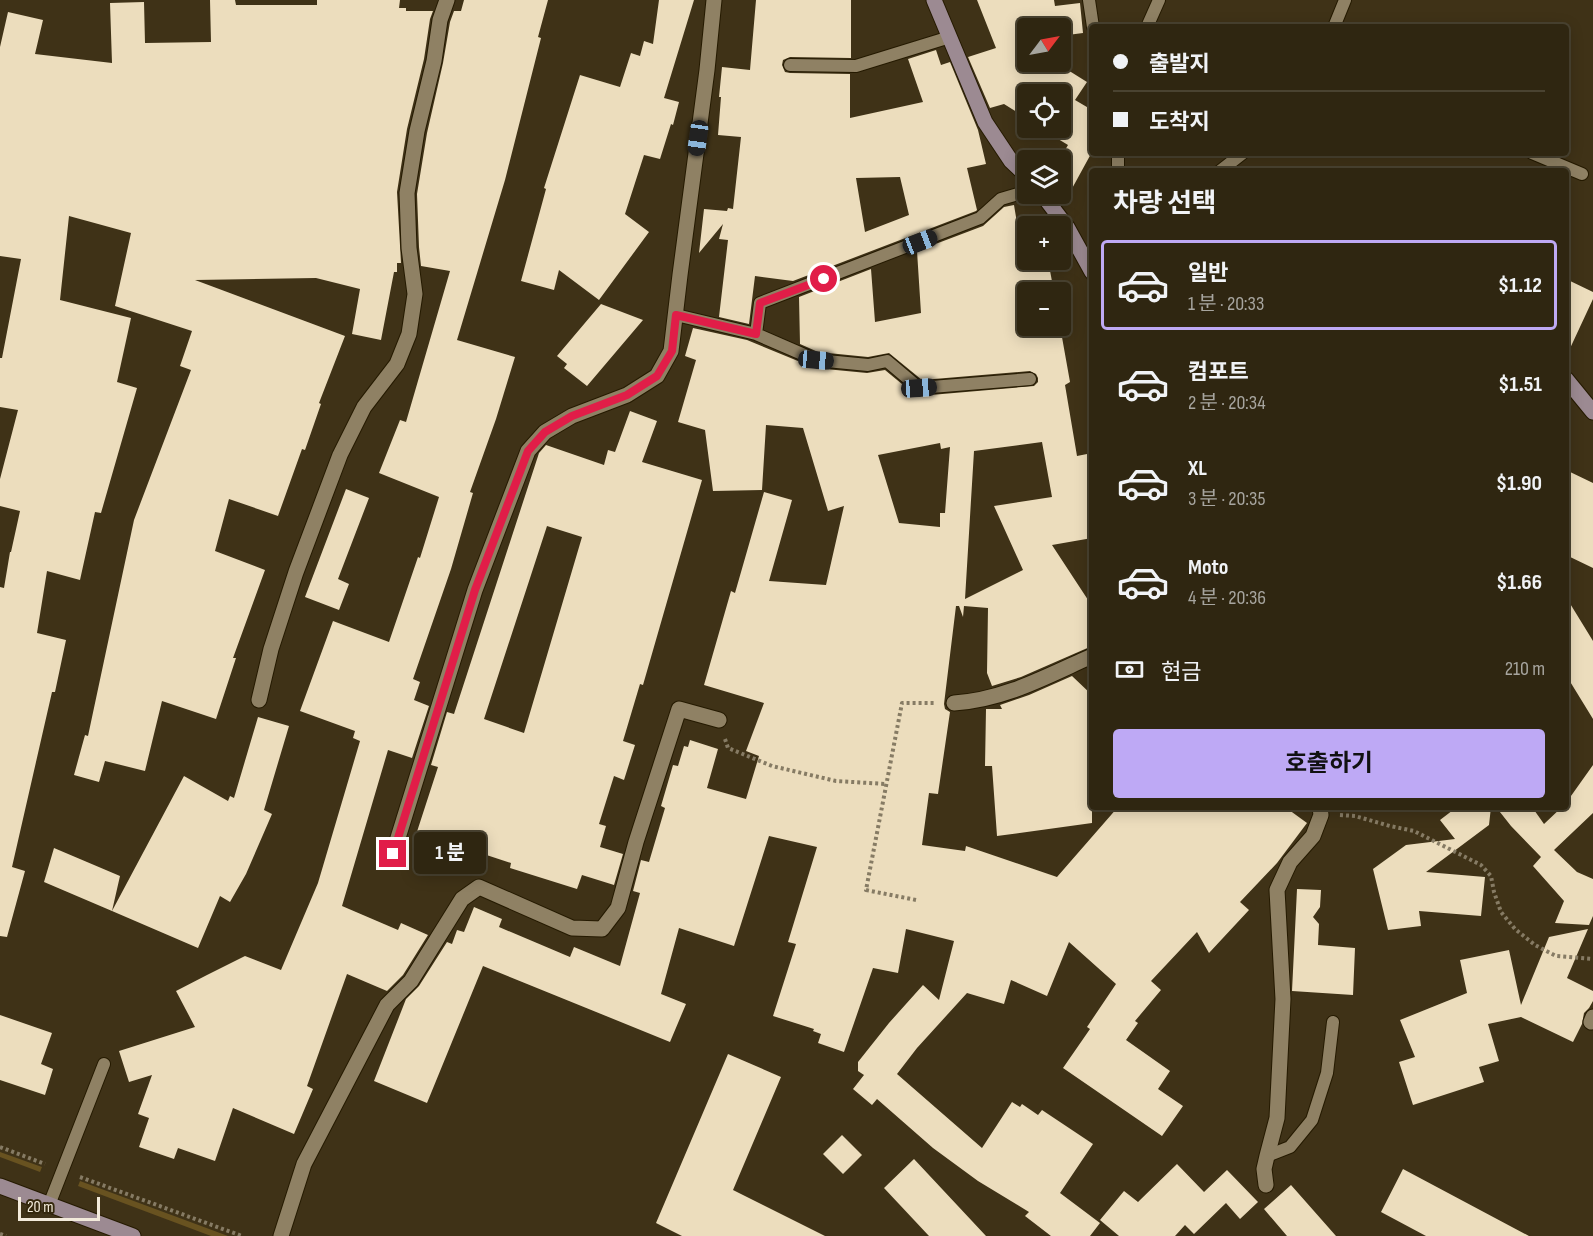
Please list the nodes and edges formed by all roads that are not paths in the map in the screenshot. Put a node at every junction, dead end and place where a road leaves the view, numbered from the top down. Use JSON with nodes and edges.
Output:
{"nodes":[{"id":1,"x":447,"y":0,"type":"edge"},
{"id":2,"x":714,"y":0,"type":"edge"},
{"id":3,"x":934,"y":0,"type":"edge"},
{"id":4,"x":1089,"y":0,"type":"edge"},
{"id":5,"x":1159,"y":0,"type":"edge"},
{"id":6,"x":1346,"y":0,"type":"edge"},
{"id":7,"x":1093,"y":24,"type":"edge"},
{"id":8,"x":1148,"y":24,"type":"edge"},
{"id":9,"x":1335,"y":24,"type":"edge"},
{"id":10,"x":950,"y":38,"type":"junction"},
{"id":11,"x":790,"y":65,"type":"dead end"},
{"id":12,"x":1239,"y":156,"type":"edge"},
{"id":13,"x":1539,"y":156,"type":"edge"},
{"id":14,"x":1017,"y":167,"type":"edge"},
{"id":15,"x":1224,"y":168,"type":"edge"},
{"id":16,"x":1568,"y":168,"type":"edge"},
{"id":17,"x":1569,"y":169,"type":"edge"},
{"id":18,"x":1582,"y":174,"type":"dead end"},
{"id":19,"x":1017,"y":194,"type":"edge"},
{"id":20,"x":1050,"y":204,"type":"edge"},
{"id":21,"x":1089,"y":267,"type":"edge"},
{"id":22,"x":676,"y":315,"type":"junction"},
{"id":23,"x":756,"y":334,"type":"junction"},
{"id":24,"x":1030,"y":379,"type":"dead end"},
{"id":25,"x":1569,"y":383,"type":"edge"},
{"id":26,"x":1593,"y":412,"type":"edge"},
{"id":27,"x":1089,"y":657,"type":"edge"},
{"id":28,"x":259,"y":700,"type":"dead end"},
{"id":29,"x":954,"y":703,"type":"road end"},
{"id":30,"x":719,"y":720,"type":"road end"},
{"id":31,"x":1321,"y":811,"type":"edge"},
{"id":32,"x":393,"y":854,"type":"dead end"},
{"id":33,"x":1333,"y":1022,"type":"dead end"},
{"id":34,"x":104,"y":1064,"type":"dead end"},
{"id":35,"x":1267,"y":1156,"type":"junction"},
{"id":36,"x":1266,"y":1185,"type":"dead end"},
{"id":37,"x":0,"y":1186,"type":"edge"},
{"id":38,"x":50,"y":1205,"type":"junction"},
{"id":39,"x":133,"y":1236,"type":"edge"},
{"id":40,"x":281,"y":1236,"type":"edge"}],
"edges":[{"from":1,"to":28,"type":"street"},
{"from":2,"to":22,"type":"street"},
{"from":3,"to":10,"type":"street"},
{"from":4,"to":7,"type":"lane"},
{"from":5,"to":8,"type":"lane"},
{"from":6,"to":9,"type":"lane"},
{"from":10,"to":11,"type":"lane"},
{"from":10,"to":14,"type":"street"},
{"from":12,"to":15,"type":"lane"},
{"from":13,"to":16,"type":"lane"},
{"from":17,"to":18,"type":"lane"},
{"from":19,"to":23,"type":"lane"},
{"from":20,"to":21,"type":"street"},
{"from":22,"to":23,"type":"lane"},
{"from":22,"to":32,"type":"street"},
{"from":23,"to":24,"type":"lane"},
{"from":25,"to":26,"type":"street"},
{"from":27,"to":29,"type":"street"},
{"from":30,"to":40,"type":"street"},
{"from":31,"to":35,"type":"street"},
{"from":33,"to":35,"type":"lane"},
{"from":34,"to":38,"type":"lane"},
{"from":35,"to":36,"type":"street"},
{"from":37,"to":38,"type":"street"},
{"from":38,"to":39,"type":"street"}]}
